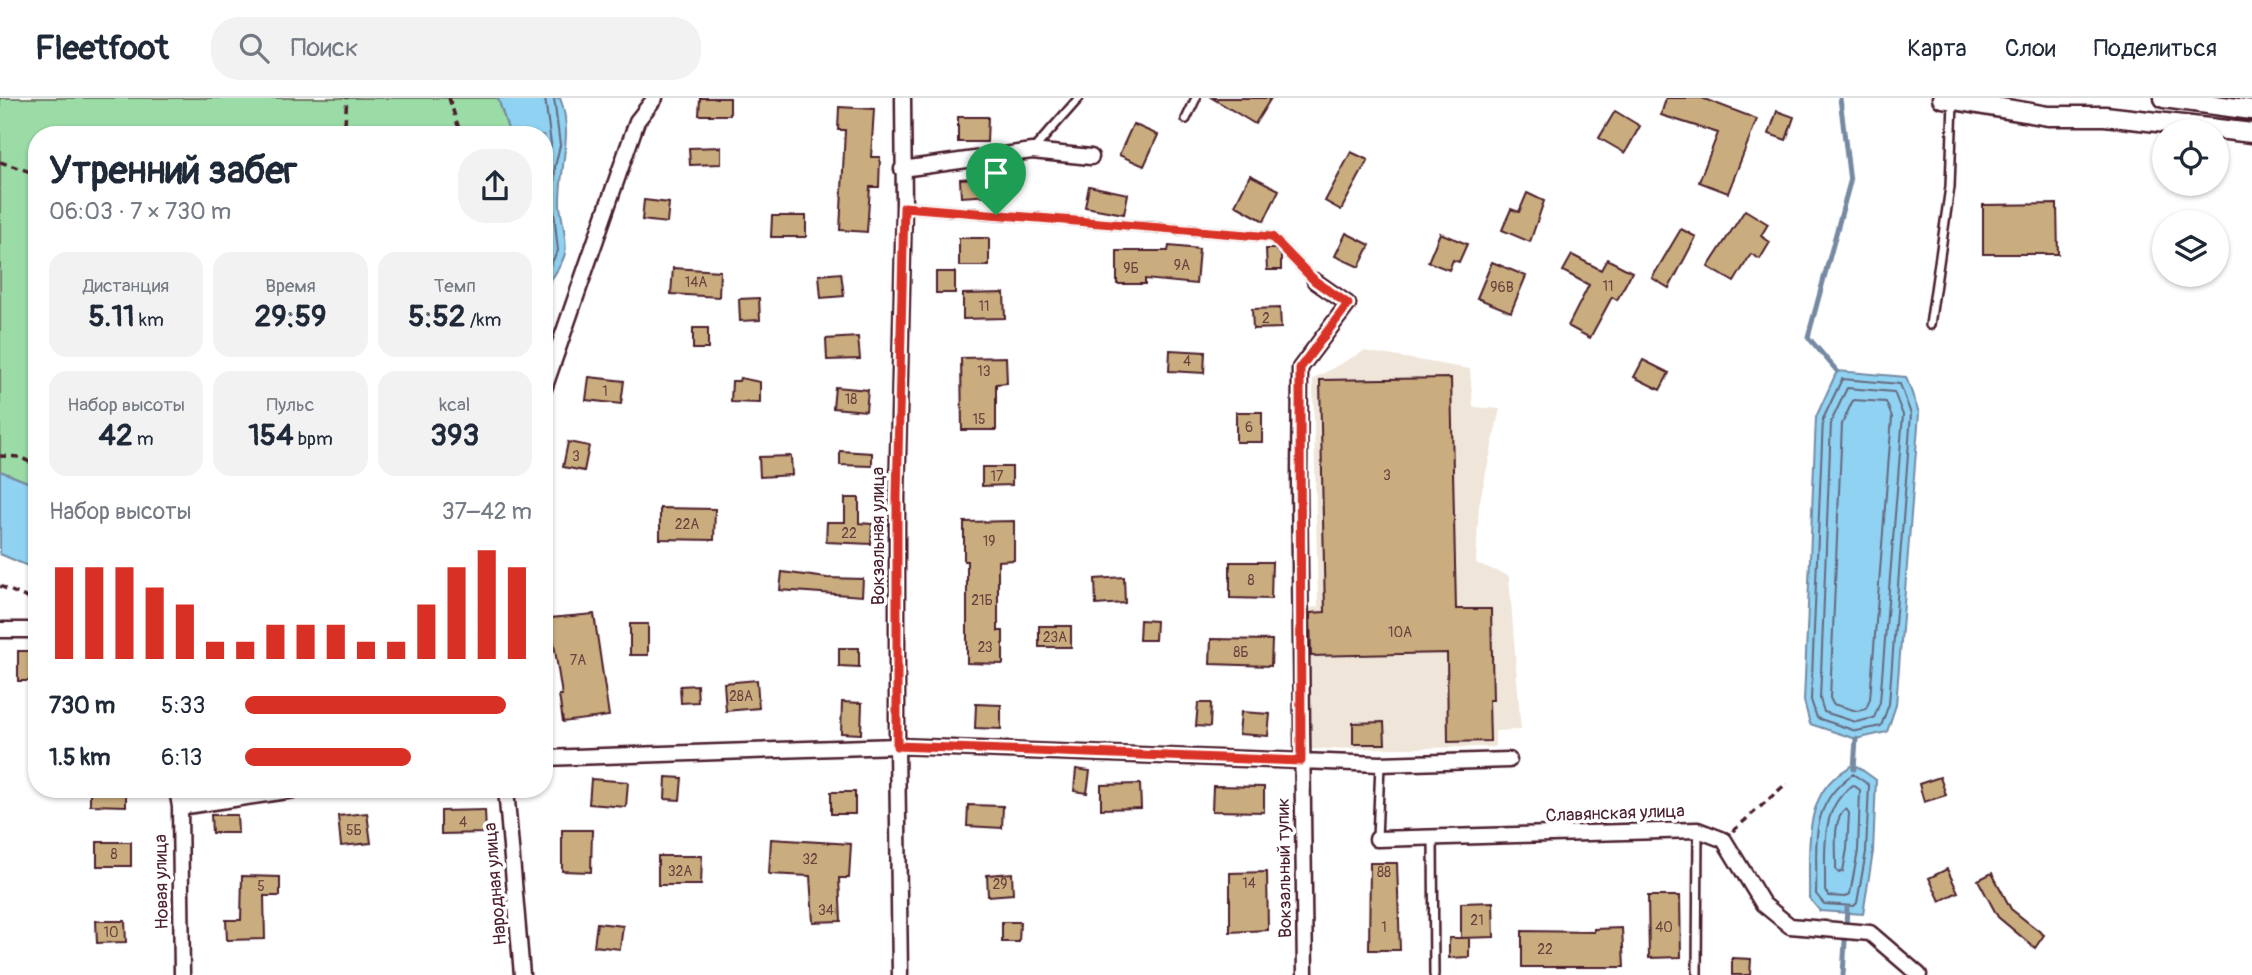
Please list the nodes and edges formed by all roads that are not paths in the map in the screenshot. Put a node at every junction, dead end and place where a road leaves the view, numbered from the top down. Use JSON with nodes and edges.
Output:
{"nodes":[{"id":1,"x":655,"y":98,"type":"edge"},
{"id":2,"x":903,"y":98,"type":"edge"},
{"id":3,"x":1079,"y":98,"type":"edge"},
{"id":4,"x":1196,"y":98,"type":"edge"},
{"id":5,"x":2164,"y":98,"type":"edge"},
{"id":6,"x":1947,"y":99,"type":"edge"},
{"id":7,"x":2252,"y":110,"type":"edge"},
{"id":8,"x":1186,"y":119,"type":"dead end"},
{"id":9,"x":2252,"y":133,"type":"edge"},
{"id":10,"x":1032,"y":151,"type":"junction"},
{"id":11,"x":1091,"y":157,"type":"dead end"},
{"id":12,"x":902,"y":169,"type":"junction"},
{"id":13,"x":904,"y":207,"type":"junction"},
{"id":14,"x":1315,"y":281,"type":"joint"},
{"id":15,"x":1930,"y":325,"type":"dead end"},
{"id":16,"x":553,"y":363,"type":"edge"},
{"id":17,"x":0,"y":630,"type":"edge"},
{"id":18,"x":28,"y":630,"type":"edge"},
{"id":19,"x":897,"y":746,"type":"junction"},
{"id":20,"x":553,"y":758,"type":"edge"},
{"id":21,"x":1509,"y":760,"type":"dead end"},
{"id":22,"x":1301,"y":761,"type":"junction"},
{"id":23,"x":1380,"y":764,"type":"junction"},
{"id":24,"x":178,"y":798,"type":"edge"},
{"id":25,"x":240,"y":798,"type":"edge"},
{"id":26,"x":507,"y":798,"type":"edge"},
{"id":27,"x":180,"y":807,"type":"junction"},
{"id":28,"x":1698,"y":830,"type":"junction"},
{"id":29,"x":1433,"y":837,"type":"junction"},
{"id":30,"x":1377,"y":839,"type":"joint"},
{"id":31,"x":182,"y":975,"type":"edge"},
{"id":32,"x":522,"y":975,"type":"edge"},
{"id":33,"x":900,"y":975,"type":"edge"},
{"id":34,"x":1305,"y":975,"type":"edge"},
{"id":35,"x":1434,"y":975,"type":"edge"},
{"id":36,"x":1697,"y":975,"type":"edge"},
{"id":37,"x":1919,"y":975,"type":"edge"}],
"edges":[{"from":1,"to":16,"type":"street"},
{"from":2,"to":12,"type":"street","name":"Вокзальная улица"},
{"from":3,"to":10,"type":"lane"},
{"from":4,"to":8,"type":"lane"},
{"from":5,"to":7,"type":"street"},
{"from":6,"to":9,"type":"street"},
{"from":6,"to":15,"type":"lane"},
{"from":10,"to":11,"type":"street"},
{"from":10,"to":12,"type":"street"},
{"from":12,"to":13,"type":"street","name":"Вокзальная улица"},
{"from":13,"to":14,"type":"lane"},
{"from":13,"to":19,"type":"street","name":"Вокзальная улица"},
{"from":14,"to":22,"type":"street","name":"Вокзальный тупик"},
{"from":17,"to":18,"type":"street"},
{"from":19,"to":20,"type":"street"},
{"from":19,"to":22,"type":"street"},
{"from":19,"to":33,"type":"street","name":"Вокзальная улица"},
{"from":21,"to":23,"type":"street"},
{"from":22,"to":23,"type":"street"},
{"from":22,"to":34,"type":"street","name":"Вокзальный тупик"},
{"from":23,"to":30,"type":"lane"},
{"from":24,"to":27,"type":"street","name":"Новая улица"},
{"from":25,"to":27,"type":"street"},
{"from":26,"to":32,"type":"street","name":"Народная улица"},
{"from":27,"to":31,"type":"street","name":"Новая улица"},
{"from":28,"to":29,"type":"street","name":"Славянская улица"},
{"from":28,"to":36,"type":"lane"},
{"from":28,"to":37,"type":"street","name":"Славянская улица"},
{"from":29,"to":30,"type":"street","name":"Славянская улица"},
{"from":29,"to":35,"type":"lane"}]}
